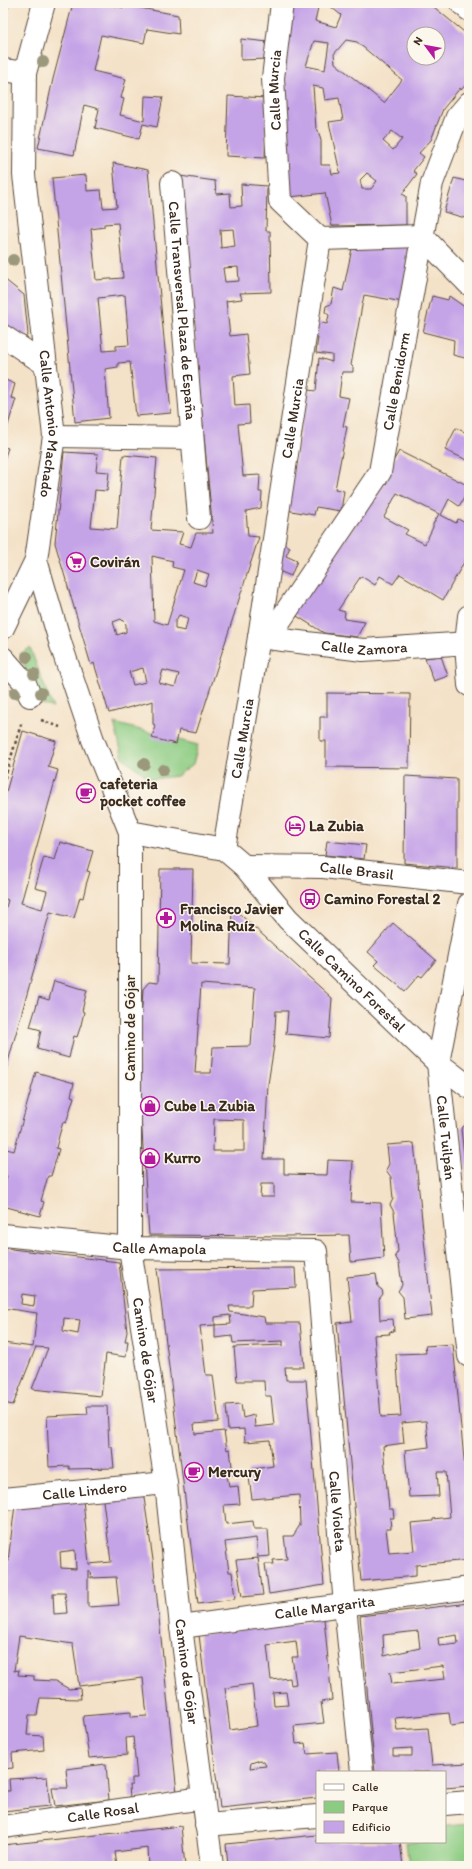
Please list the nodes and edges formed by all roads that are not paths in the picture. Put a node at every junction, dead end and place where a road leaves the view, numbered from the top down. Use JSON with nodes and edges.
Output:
{"nodes":[{"id":1,"x":44,"y":3,"type":"edge"},
{"id":2,"x":282,"y":3,"type":"edge"},
{"id":3,"x":461,"y":3,"type":"edge"},
{"id":4,"x":469,"y":10,"type":"edge"},
{"id":5,"x":3,"y":70,"type":"edge"},
{"id":6,"x":25,"y":73,"type":"junction"},
{"id":7,"x":469,"y":103,"type":"edge"},
{"id":8,"x":172,"y":183,"type":"dead end"},
{"id":9,"x":422,"y":236,"type":"junction"},
{"id":10,"x":320,"y":239,"type":"junction"},
{"id":11,"x":469,"y":284,"type":"edge"},
{"id":12,"x":3,"y":336,"type":"edge"},
{"id":13,"x":46,"y":364,"type":"junction"},
{"id":14,"x":54,"y":436,"type":"junction"},
{"id":15,"x":192,"y":438,"type":"junction"},
{"id":16,"x":199,"y":518,"type":"dead end"},
{"id":17,"x":36,"y":560,"type":"junction"},
{"id":18,"x":469,"y":616,"type":"edge"},
{"id":19,"x":3,"y":628,"type":"edge"},
{"id":20,"x":264,"y":637,"type":"junction"},
{"id":21,"x":468,"y":643,"type":"edge"},
{"id":22,"x":3,"y":658,"type":"edge"},
{"id":23,"x":469,"y":685,"type":"edge"},
{"id":24,"x":27,"y":704,"type":"road end"},
{"id":25,"x":130,"y":832,"type":"junction"},
{"id":26,"x":224,"y":849,"type":"junction"},
{"id":27,"x":244,"y":866,"type":"junction"},
{"id":28,"x":469,"y":883,"type":"edge"},
{"id":29,"x":469,"y":904,"type":"edge"},
{"id":30,"x":438,"y":1063,"type":"junction"},
{"id":31,"x":469,"y":1087,"type":"edge"},
{"id":32,"x":3,"y":1236,"type":"edge"},
{"id":33,"x":130,"y":1248,"type":"junction"},
{"id":34,"x":316,"y":1251,"type":"joint"},
{"id":35,"x":469,"y":1356,"type":"edge"},
{"id":36,"x":166,"y":1483,"type":"junction"},
{"id":37,"x":3,"y":1498,"type":"edge"},
{"id":38,"x":469,"y":1588,"type":"edge"},
{"id":39,"x":345,"y":1606,"type":"junction"},
{"id":40,"x":181,"y":1627,"type":"junction"},
{"id":41,"x":362,"y":1771,"type":"edge"},
{"id":42,"x":202,"y":1798,"type":"junction"},
{"id":43,"x":469,"y":1802,"type":"edge"},
{"id":44,"x":446,"y":1804,"type":"edge"},
{"id":45,"x":316,"y":1816,"type":"edge"},
{"id":46,"x":206,"y":1825,"type":"junction"},
{"id":47,"x":3,"y":1827,"type":"edge"},
{"id":48,"x":212,"y":1866,"type":"edge"}],
"edges":[{"from":1,"to":6,"type":"street","name":"Calle Antonio Machado"},
{"from":2,"to":10,"type":"street","name":"Calle Murcia"},
{"from":3,"to":4,"type":"street"},
{"from":5,"to":6,"type":"street"},
{"from":6,"to":13,"type":"street","name":"Calle Antonio Machado"},
{"from":7,"to":9,"type":"street","name":"Calle Benidorm"},
{"from":8,"to":15,"type":"street","name":"Calle Transversal Plaza de España"},
{"from":9,"to":10,"type":"street"},
{"from":9,"to":11,"type":"street"},
{"from":9,"to":20,"type":"street","name":"Calle Benidorm"},
{"from":10,"to":20,"type":"street","name":"Calle Murcia"},
{"from":12,"to":13,"type":"street"},
{"from":13,"to":14,"type":"street","name":"Calle Antonio Machado"},
{"from":14,"to":15,"type":"street","name":"Calle Transversal Plaza de España"},
{"from":14,"to":17,"type":"street","name":"Calle Antonio Machado"},
{"from":15,"to":16,"type":"street","name":"Calle Transversal Plaza de España"},
{"from":17,"to":19,"type":"street"},
{"from":17,"to":25,"type":"street","name":"Calle Antonio Machado"},
{"from":18,"to":21,"type":"street"},
{"from":20,"to":21,"type":"street","name":"Calle Zamora"},
{"from":20,"to":26,"type":"street","name":"Calle Murcia"},
{"from":21,"to":23,"type":"street"},
{"from":22,"to":24,"type":"street"},
{"from":25,"to":26,"type":"street"},
{"from":25,"to":33,"type":"street","name":"Camino de Gójar"},
{"from":26,"to":27,"type":"street","name":"Calle Camino Forestal"},
{"from":27,"to":28,"type":"street","name":"Calle Brasil"},
{"from":27,"to":30,"type":"street","name":"Calle Camino Forestal"},
{"from":29,"to":30,"type":"street","name":"Calle Tuilpán"},
{"from":30,"to":31,"type":"street","name":"Calle Camino Forestal"},
{"from":30,"to":35,"type":"street","name":"Calle Tuilpán"},
{"from":32,"to":33,"type":"street","name":"Calle Amapola"},
{"from":33,"to":34,"type":"street","name":"Calle Amapola"},
{"from":33,"to":36,"type":"street","name":"Camino de Gójar"},
{"from":34,"to":39,"type":"street","name":"Calle Violeta"},
{"from":36,"to":37,"type":"street","name":"Calle Lindero"},
{"from":36,"to":40,"type":"street","name":"Camino de Gójar"},
{"from":38,"to":39,"type":"street","name":"Calle Margarita"},
{"from":39,"to":40,"type":"street","name":"Calle Margarita"},
{"from":39,"to":41,"type":"street","name":"Calle Violeta"},
{"from":40,"to":42,"type":"street","name":"Camino de Gójar"},
{"from":42,"to":46,"type":"street","name":"Camino de Gójar"},
{"from":42,"to":47,"type":"street","name":"Calle Rosal"},
{"from":43,"to":44,"type":"street"},
{"from":45,"to":46,"type":"street"},
{"from":46,"to":48,"type":"street","name":"Camino de Gójar"}]}
